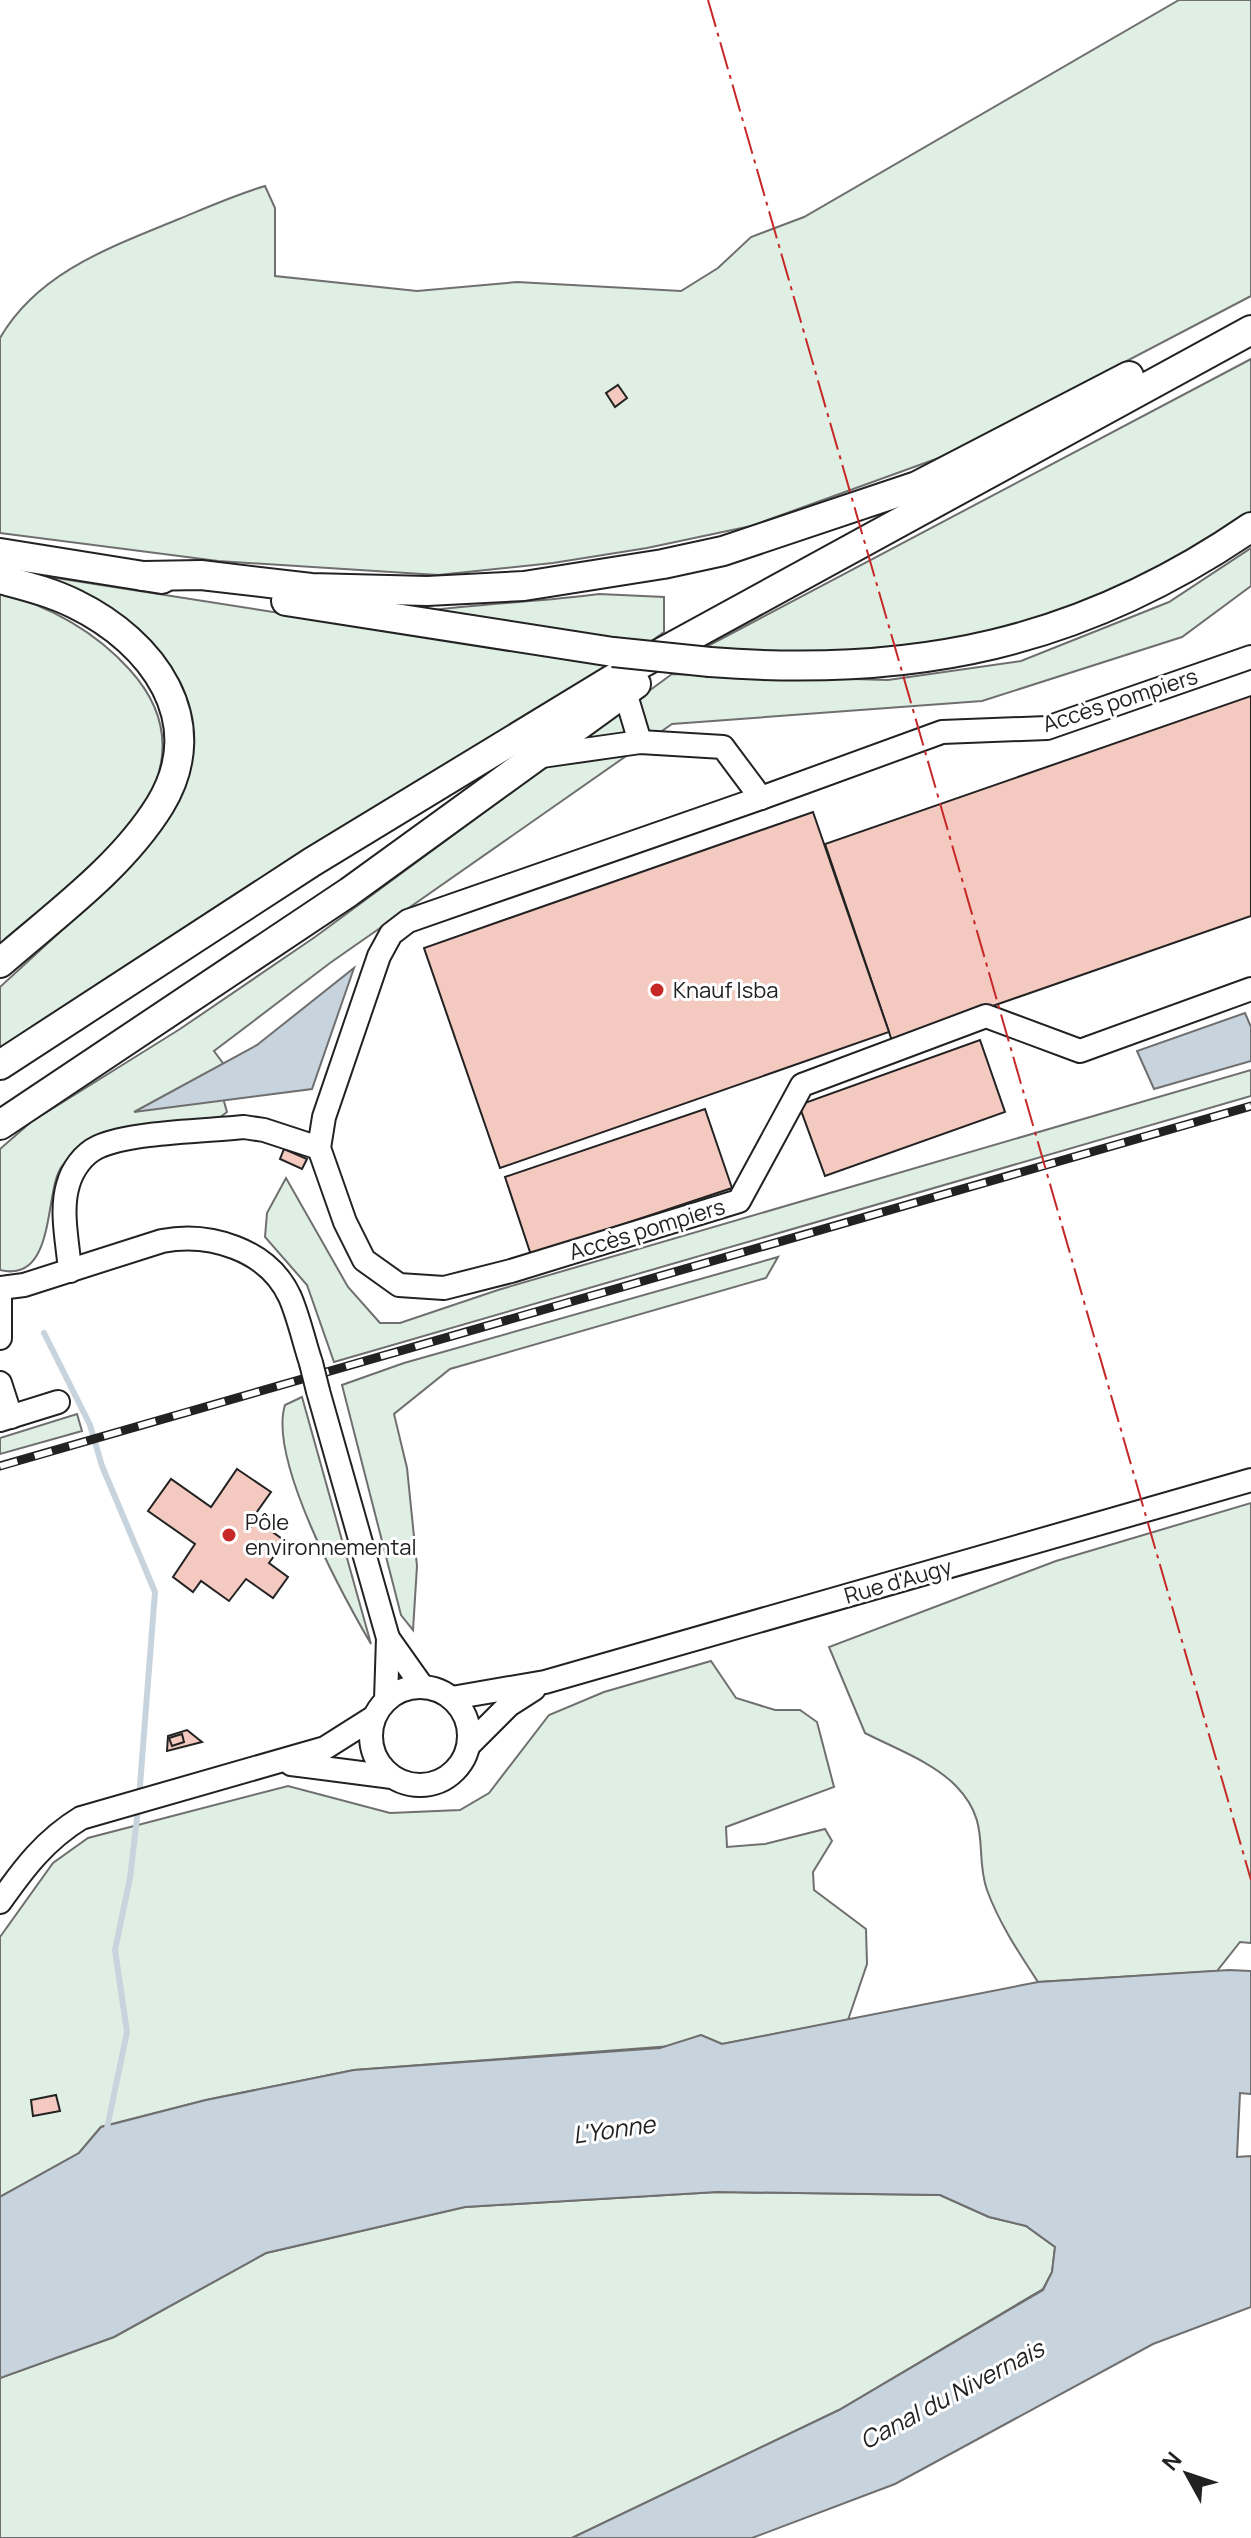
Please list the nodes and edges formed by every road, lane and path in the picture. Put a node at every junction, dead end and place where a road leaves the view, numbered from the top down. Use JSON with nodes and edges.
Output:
{"nodes":[{"id":1,"x":1251,"y":313,"type":"edge"},
{"id":2,"x":1251,"y":330,"type":"edge"},
{"id":3,"x":1251,"y":527,"type":"edge"},
{"id":4,"x":0,"y":553,"type":"edge"},
{"id":5,"x":143,"y":576,"type":"junction"},
{"id":6,"x":0,"y":579,"type":"edge"},
{"id":7,"x":693,"y":638,"type":"junction"},
{"id":8,"x":1251,"y":657,"type":"edge"},
{"id":9,"x":625,"y":692,"type":"junction"},
{"id":10,"x":640,"y":742,"type":"junction"},
{"id":11,"x":542,"y":756,"type":"junction"},
{"id":12,"x":761,"y":798,"type":"junction"},
{"id":13,"x":0,"y":963,"type":"edge"},
{"id":14,"x":1251,"y":989,"type":"edge"},
{"id":15,"x":0,"y":1065,"type":"edge"},
{"id":16,"x":0,"y":1125,"type":"edge"},
{"id":17,"x":319,"y":1148,"type":"junction"},
{"id":18,"x":70,"y":1271,"type":"junction"},
{"id":19,"x":0,"y":1288,"type":"edge"},
{"id":20,"x":0,"y":1338,"type":"edge"},
{"id":21,"x":1,"y":1391,"type":"edge"},
{"id":22,"x":58,"y":1402,"type":"dead end"},
{"id":23,"x":5,"y":1419,"type":"edge"},
{"id":24,"x":1251,"y":1480,"type":"edge"},
{"id":25,"x":388,"y":1638,"type":"junction"},
{"id":26,"x":545,"y":1682,"type":"junction"},
{"id":27,"x":422,"y":1686,"type":"junction"},
{"id":28,"x":452,"y":1698,"type":"junction"},
{"id":29,"x":380,"y":1708,"type":"junction"},
{"id":30,"x":469,"y":1745,"type":"junction"},
{"id":31,"x":282,"y":1763,"type":"junction"},
{"id":32,"x":392,"y":1777,"type":"junction"},
{"id":33,"x":0,"y":1902,"type":"edge"}],
"edges":[{"from":1,"to":5,"type":"main road"},
{"from":2,"to":7,"type":"main road"},
{"from":3,"to":5,"type":"main road","bridge":true},
{"from":4,"to":5,"type":"main road"},
{"from":6,"to":13,"type":"main road"},
{"from":7,"to":9,"type":"main road"},
{"from":7,"to":15,"type":"main road"},
{"from":8,"to":12,"type":"street","name":"Accès pompiers"},
{"from":9,"to":10,"type":"street"},
{"from":9,"to":11,"type":"main road"},
{"from":10,"to":11,"type":"street"},
{"from":10,"to":12,"type":"street"},
{"from":11,"to":16,"type":"main road"},
{"from":12,"to":17,"type":"street","name":"Accès pompiers"},
{"from":14,"to":17,"type":"street","name":"Accès pompiers"},
{"from":17,"to":18,"type":"street"},
{"from":18,"to":19,"type":"street"},
{"from":18,"to":25,"type":"street","bridge":true},
{"from":19,"to":20,"type":"street"},
{"from":21,"to":23,"type":"street"},
{"from":22,"to":23,"type":"street"},
{"from":24,"to":26,"type":"street","name":"Rue d'Augy"},
{"from":25,"to":27,"type":"street"},
{"from":25,"to":29,"type":"street"},
{"from":26,"to":28,"type":"street","name":"Rue d'Augy"},
{"from":26,"to":30,"type":"street","name":"Rue d'Augy"},
{"from":27,"to":28,"type":"street"},
{"from":27,"to":29,"type":"street"},
{"from":28,"to":30,"type":"street"},
{"from":29,"to":31,"type":"street"},
{"from":29,"to":32,"type":"street"},
{"from":30,"to":32,"type":"street"},
{"from":31,"to":32,"type":"street"},
{"from":31,"to":33,"type":"street"}]}
